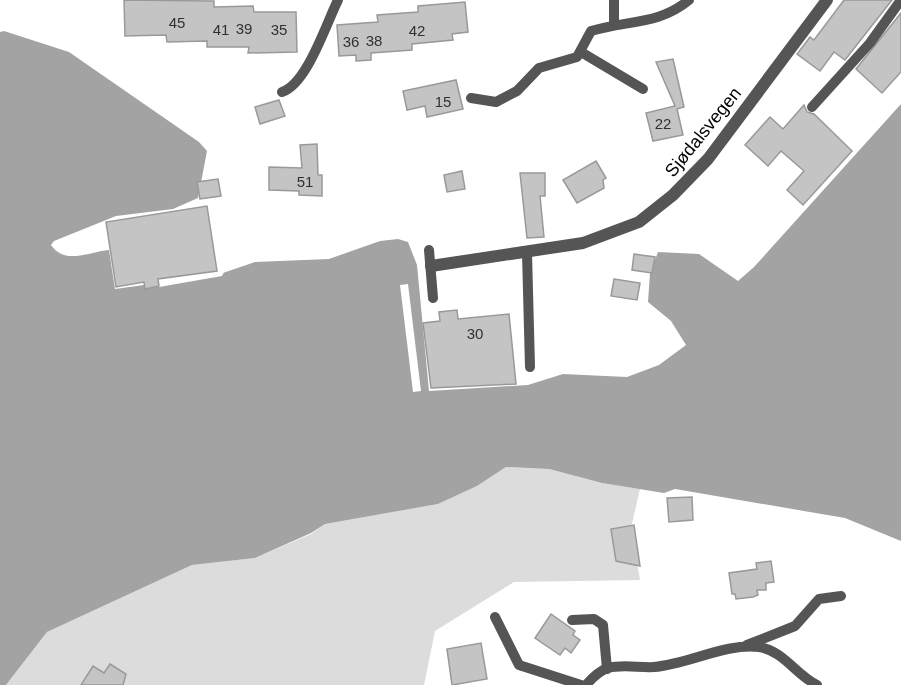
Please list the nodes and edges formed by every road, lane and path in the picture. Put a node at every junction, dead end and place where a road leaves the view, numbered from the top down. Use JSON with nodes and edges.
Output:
{"nodes":[{"id":1,"x":338,"y":0,"type":"edge"},
{"id":2,"x":614,"y":0,"type":"edge"},
{"id":3,"x":689,"y":0,"type":"edge"},
{"id":4,"x":827,"y":0,"type":"edge"},
{"id":5,"x":901,"y":0,"type":"edge"},
{"id":6,"x":614,"y":24,"type":"junction"},
{"id":7,"x":581,"y":52,"type":"junction"},
{"id":8,"x":643,"y":89,"type":"dead end"},
{"id":9,"x":282,"y":92,"type":"dead end"},
{"id":10,"x":471,"y":98,"type":"dead end"},
{"id":11,"x":812,"y":107,"type":"dead end"},
{"id":12,"x":429,"y":250,"type":"dead end"},
{"id":13,"x":527,"y":253,"type":"junction"},
{"id":14,"x":431,"y":266,"type":"junction"},
{"id":15,"x":433,"y":298,"type":"dead end"},
{"id":16,"x":530,"y":367,"type":"dead end"},
{"id":17,"x":841,"y":596,"type":"dead end"},
{"id":18,"x":495,"y":617,"type":"dead end"},
{"id":19,"x":572,"y":620,"type":"dead end"},
{"id":20,"x":741,"y":647,"type":"junction"},
{"id":21,"x":607,"y":669,"type":"junction"},
{"id":22,"x":584,"y":685,"type":"edge"},
{"id":23,"x":817,"y":685,"type":"edge"}],
"edges":[{"from":1,"to":9,"type":"lane"},
{"from":2,"to":6,"type":"lane"},
{"from":3,"to":6,"type":"lane"},
{"from":4,"to":13,"type":"street","name":"Sjødalsvegen"},
{"from":5,"to":11,"type":"lane"},
{"from":6,"to":7,"type":"lane"},
{"from":7,"to":8,"type":"lane"},
{"from":7,"to":10,"type":"lane"},
{"from":12,"to":14,"type":"lane"},
{"from":13,"to":14,"type":"street","name":"Sjødalsvegen"},
{"from":13,"to":16,"type":"lane"},
{"from":14,"to":15,"type":"lane"},
{"from":17,"to":20,"type":"lane"},
{"from":18,"to":22,"type":"lane"},
{"from":19,"to":21,"type":"lane"},
{"from":20,"to":21,"type":"lane"},
{"from":20,"to":23,"type":"lane"},
{"from":21,"to":22,"type":"lane"}]}
